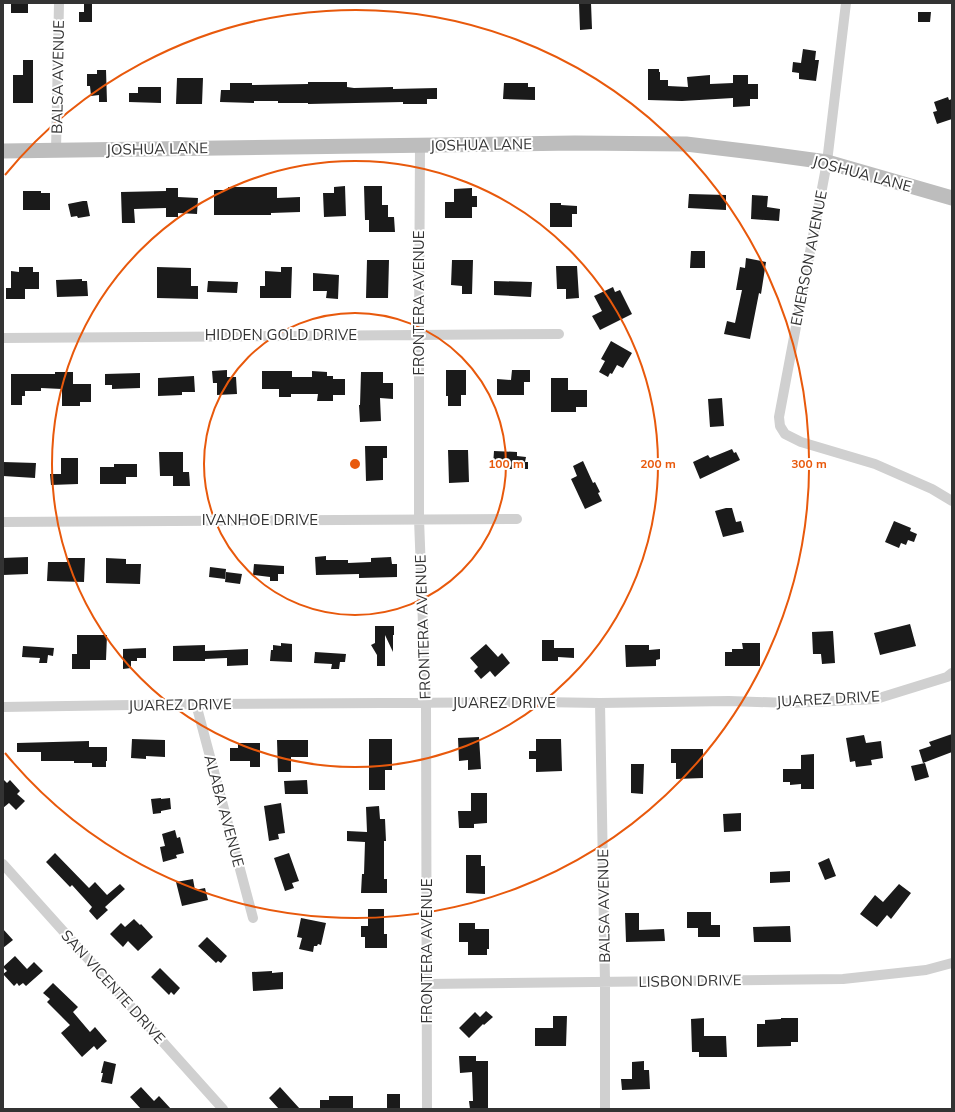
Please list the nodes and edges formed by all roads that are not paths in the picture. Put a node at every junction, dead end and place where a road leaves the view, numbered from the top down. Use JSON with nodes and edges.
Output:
{"nodes":[{"id":1,"x":59,"y":3,"type":"edge"},
{"id":2,"x":846,"y":3,"type":"edge"},
{"id":3,"x":420,"y":146,"type":"junction"},
{"id":4,"x":56,"y":150,"type":"junction"},
{"id":5,"x":3,"y":151,"type":"edge"},
{"id":6,"x":827,"y":162,"type":"junction"},
{"id":7,"x":952,"y":198,"type":"edge"},
{"id":8,"x":419,"y":334,"type":"junction"},
{"id":9,"x":559,"y":334,"type":"dead end"},
{"id":10,"x":3,"y":338,"type":"edge"},
{"id":11,"x":952,"y":501,"type":"edge"},
{"id":12,"x":420,"y":519,"type":"junction"},
{"id":13,"x":517,"y":519,"type":"dead end"},
{"id":14,"x":3,"y":522,"type":"edge"},
{"id":15,"x":952,"y":673,"type":"edge"},
{"id":16,"x":426,"y":703,"type":"junction"},
{"id":17,"x":600,"y":703,"type":"junction"},
{"id":18,"x":196,"y":704,"type":"junction"},
{"id":19,"x":3,"y":708,"type":"edge"},
{"id":20,"x":3,"y":864,"type":"edge"},
{"id":21,"x":253,"y":918,"type":"dead end"},
{"id":22,"x":952,"y":963,"type":"edge"},
{"id":23,"x":605,"y":982,"type":"junction"},
{"id":24,"x":427,"y":984,"type":"junction"},
{"id":25,"x":223,"y":1109,"type":"edge"},
{"id":26,"x":427,"y":1109,"type":"edge"},
{"id":27,"x":605,"y":1109,"type":"edge"}],
"edges":[{"from":1,"to":4,"type":"street","name":"BALSA AVENUE"},
{"from":2,"to":6,"type":"street","name":"EMERSON AVENUE"},
{"from":3,"to":4,"type":"main road","name":"JOSHUA LANE"},
{"from":3,"to":6,"type":"main road","name":"JOSHUA LANE"},
{"from":3,"to":8,"type":"street","name":"FRONTERA AVENUE"},
{"from":4,"to":5,"type":"main road","name":"JOSHUA LANE"},
{"from":6,"to":7,"type":"main road","name":"JOSHUA LANE"},
{"from":6,"to":11,"type":"street","name":"EMERSON AVENUE"},
{"from":8,"to":9,"type":"street","name":"HIDDEN GOLD DRIVE"},
{"from":8,"to":10,"type":"street","name":"HIDDEN GOLD DRIVE"},
{"from":8,"to":12,"type":"street","name":"FRONTERA AVENUE"},
{"from":12,"to":13,"type":"street","name":"IVANHOE DRIVE"},
{"from":12,"to":14,"type":"street","name":"IVANHOE DRIVE"},
{"from":12,"to":16,"type":"street","name":"FRONTERA AVENUE"},
{"from":15,"to":17,"type":"street","name":"JUAREZ DRIVE"},
{"from":16,"to":17,"type":"street","name":"JUAREZ DRIVE"},
{"from":16,"to":18,"type":"street","name":"JUAREZ DRIVE"},
{"from":16,"to":24,"type":"street","name":"FRONTERA AVENUE"},
{"from":17,"to":23,"type":"street","name":"BALSA AVENUE"},
{"from":18,"to":19,"type":"street","name":"JUAREZ DRIVE"},
{"from":18,"to":21,"type":"street","name":"ALABA AVENUE"},
{"from":20,"to":25,"type":"street","name":"SAN VICENTE DRIVE"},
{"from":22,"to":23,"type":"street","name":"LISBON DRIVE"},
{"from":23,"to":24,"type":"street","name":"LISBON DRIVE"},
{"from":23,"to":27,"type":"street","name":"BALSA AVENUE"},
{"from":24,"to":26,"type":"street","name":"FRONTERA AVENUE"}]}
